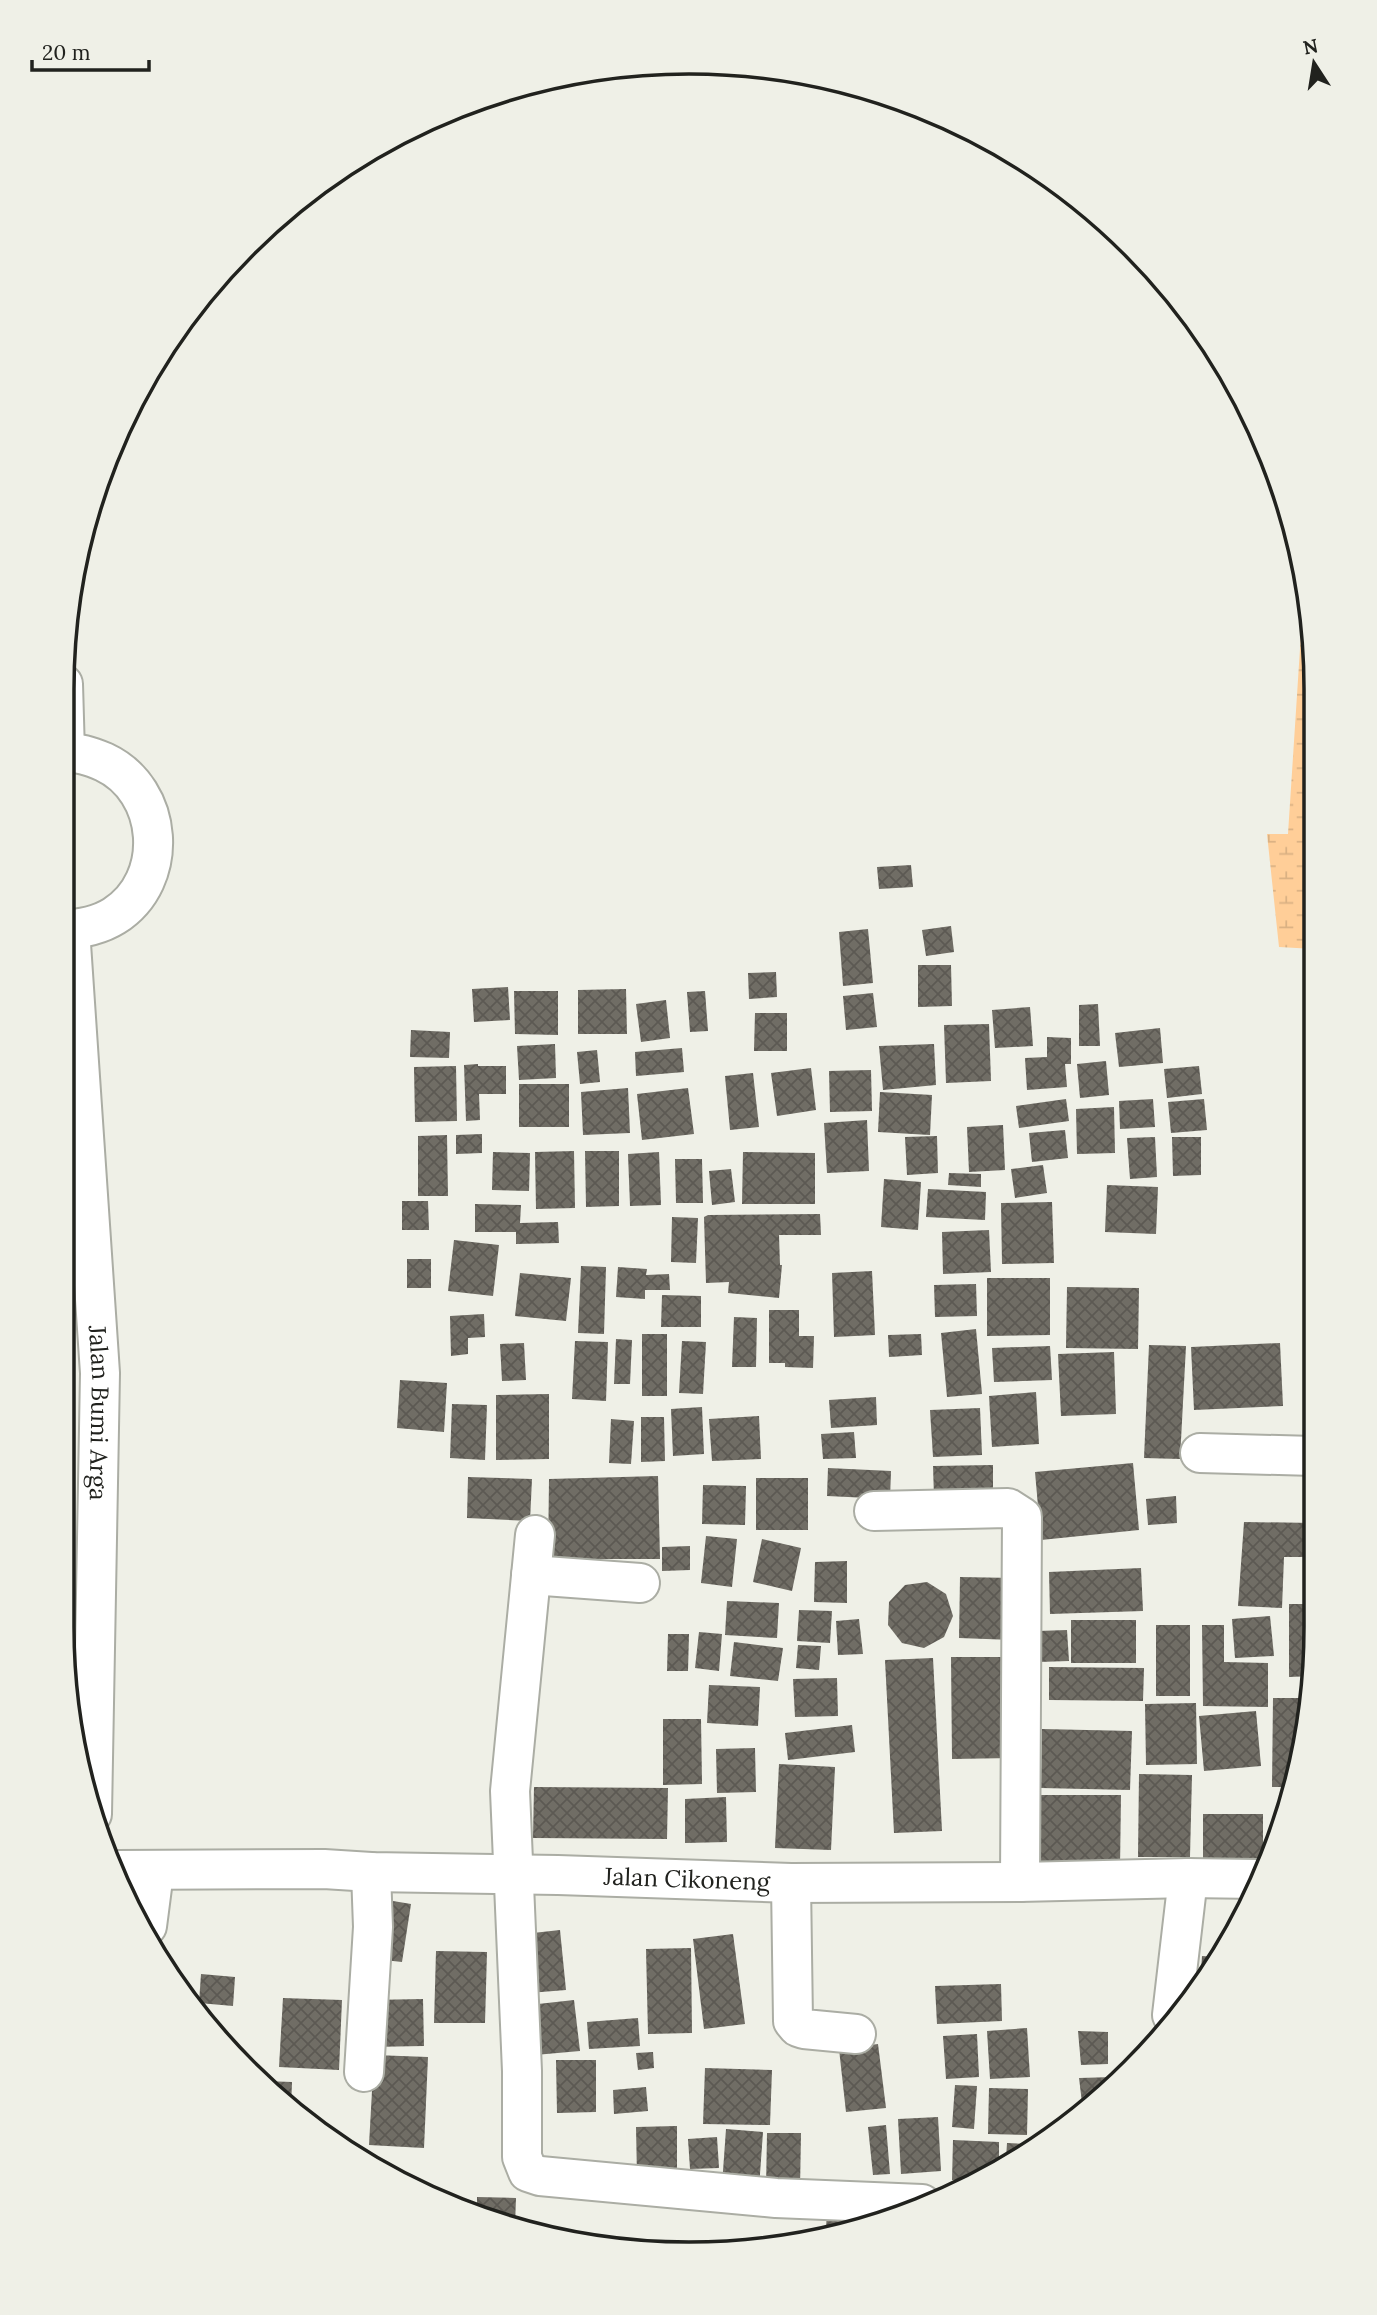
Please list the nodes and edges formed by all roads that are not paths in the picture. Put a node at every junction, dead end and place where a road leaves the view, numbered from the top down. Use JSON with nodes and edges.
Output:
{"nodes":[{"id":1,"x":74,"y":754,"type":"edge"},
{"id":2,"x":74,"y":929,"type":"edge"},
{"id":3,"x":74,"y":1034,"type":"edge"},
{"id":4,"x":1200,"y":1453,"type":"dead end"},
{"id":5,"x":1304,"y":1456,"type":"edge"},
{"id":6,"x":874,"y":1511,"type":"dead end"},
{"id":7,"x":535,"y":1535,"type":"dead end"},
{"id":8,"x":531,"y":1575,"type":"junction"},
{"id":9,"x":640,"y":1583,"type":"dead end"},
{"id":10,"x":93,"y":1780,"type":"edge"},
{"id":11,"x":135,"y":1871,"type":"edge"},
{"id":12,"x":371,"y":1872,"type":"junction"},
{"id":13,"x":512,"y":1874,"type":"junction"},
{"id":14,"x":1188,"y":1878,"type":"junction"},
{"id":15,"x":1249,"y":1879,"type":"edge"},
{"id":16,"x":1020,"y":1882,"type":"junction"},
{"id":17,"x":791,"y":1883,"type":"junction"},
{"id":18,"x":144,"y":1912,"type":"edge"},
{"id":19,"x":1173,"y":2004,"type":"edge"},
{"id":20,"x":856,"y":2034,"type":"dead end"},
{"id":21,"x":364,"y":2072,"type":"dead end"},
{"id":22,"x":904,"y":2202,"type":"edge"}],
"edges":[{"from":1,"to":2,"type":"street"},
{"from":3,"to":10,"type":"street","name":"Jalan Bumi Arga"},
{"from":4,"to":5,"type":"street"},
{"from":6,"to":16,"type":"street"},
{"from":7,"to":8,"type":"street"},
{"from":8,"to":9,"type":"street"},
{"from":8,"to":13,"type":"street"},
{"from":11,"to":12,"type":"street","name":"Jalan Cikoneng"},
{"from":11,"to":18,"type":"street"},
{"from":12,"to":13,"type":"street","name":"Jalan Cikoneng"},
{"from":12,"to":21,"type":"street"},
{"from":13,"to":17,"type":"street","name":"Jalan Cikoneng"},
{"from":13,"to":22,"type":"street"},
{"from":14,"to":15,"type":"street","name":"Jalan Cikoneng"},
{"from":14,"to":16,"type":"street","name":"Jalan Cikoneng"},
{"from":14,"to":19,"type":"street"},
{"from":16,"to":17,"type":"street","name":"Jalan Cikoneng"},
{"from":17,"to":20,"type":"street"}]}
